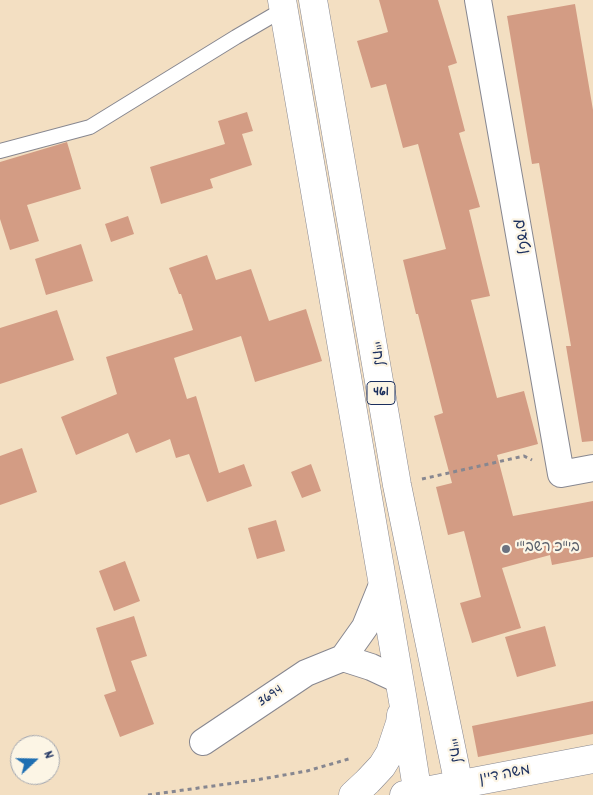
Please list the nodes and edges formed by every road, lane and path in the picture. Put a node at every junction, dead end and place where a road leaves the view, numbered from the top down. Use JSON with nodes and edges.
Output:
{"nodes":[{"id":1,"x":313,"y":0,"type":"edge"},
{"id":2,"x":478,"y":0,"type":"edge"},
{"id":3,"x":283,"y":4,"type":"edge"},
{"id":4,"x":0,"y":151,"type":"edge"},
{"id":5,"x":593,"y":468,"type":"edge"},
{"id":6,"x":561,"y":474,"type":"junction"},
{"id":7,"x":397,"y":485,"type":"junction"},
{"id":8,"x":382,"y":585,"type":"junction"},
{"id":9,"x":343,"y":658,"type":"junction"},
{"id":10,"x":401,"y":690,"type":"junction"},
{"id":11,"x":203,"y":742,"type":"dead end"},
{"id":12,"x":358,"y":756,"type":"dead end"},
{"id":13,"x":593,"y":759,"type":"edge"},
{"id":14,"x":460,"y":790,"type":"edge"},
{"id":15,"x":413,"y":794,"type":"edge"},
{"id":16,"x":148,"y":795,"type":"edge"},
{"id":17,"x":353,"y":795,"type":"edge"}],
"edges":[{"from":1,"to":7,"type":"main road","name":"לח\"י","number":"461"},
{"from":2,"to":6,"type":"street","name":"נטעים"},
{"from":3,"to":4,"type":"lane"},
{"from":3,"to":8,"type":"main road","number":"461"},
{"from":5,"to":6,"type":"street"},
{"from":6,"to":7,"type":"path"},
{"from":7,"to":14,"type":"main road","name":"לח\"י","number":"461"},
{"from":8,"to":9,"type":"street"},
{"from":8,"to":10,"type":"main road","number":"461"},
{"from":9,"to":10,"type":"street"},
{"from":9,"to":11,"type":"street","name":"3694"},
{"from":10,"to":15,"type":"main road","number":"461"},
{"from":10,"to":17,"type":"main road"},
{"from":12,"to":16,"type":"path"},
{"from":13,"to":14,"type":"main road","name":"משה דיין"},
{"from":14,"to":15,"type":"main road","name":"משה דיין"}]}
